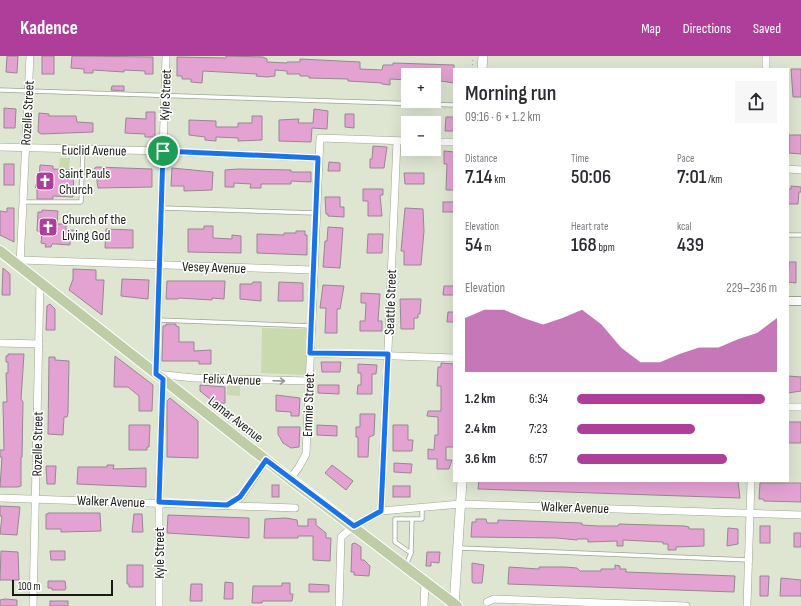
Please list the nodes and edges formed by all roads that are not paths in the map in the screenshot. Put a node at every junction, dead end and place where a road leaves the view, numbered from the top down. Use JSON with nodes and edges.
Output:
{"nodes":[{"id":1,"x":30,"y":56,"type":"edge"},
{"id":2,"x":166,"y":56,"type":"edge"},
{"id":3,"x":483,"y":56,"type":"edge"},
{"id":4,"x":766,"y":56,"type":"edge"},
{"id":5,"x":482,"y":68,"type":"edge"},
{"id":6,"x":766,"y":68,"type":"edge"},
{"id":7,"x":0,"y":90,"type":"edge"},
{"id":8,"x":28,"y":91,"type":"junction"},
{"id":9,"x":165,"y":96,"type":"junction"},
{"id":10,"x":453,"y":105,"type":"edge"},
{"id":11,"x":397,"y":141,"type":"junction"},
{"id":12,"x":401,"y":141,"type":"edge"},
{"id":13,"x":441,"y":142,"type":"edge"},
{"id":14,"x":453,"y":142,"type":"edge"},
{"id":15,"x":0,"y":148,"type":"edge"},
{"id":16,"x":25,"y":148,"type":"junction"},
{"id":17,"x":83,"y":149,"type":"junction"},
{"id":18,"x":163,"y":151,"type":"junction"},
{"id":19,"x":318,"y":158,"type":"junction"},
{"id":20,"x":789,"y":169,"type":"edge"},
{"id":21,"x":801,"y":170,"type":"edge"},
{"id":22,"x":22,"y":202,"type":"junction"},
{"id":23,"x":162,"y":208,"type":"junction"},
{"id":24,"x":315,"y":213,"type":"junction"},
{"id":25,"x":789,"y":235,"type":"edge"},
{"id":26,"x":801,"y":235,"type":"edge"},
{"id":27,"x":0,"y":251,"type":"edge"},
{"id":28,"x":20,"y":263,"type":"junction"},
{"id":29,"x":160,"y":265,"type":"junction"},
{"id":30,"x":313,"y":270,"type":"junction"},
{"id":31,"x":40,"y":282,"type":"junction"},
{"id":32,"x":789,"y":301,"type":"edge"},
{"id":33,"x":801,"y":301,"type":"edge"},
{"id":34,"x":158,"y":320,"type":"junction"},
{"id":35,"x":311,"y":326,"type":"junction"},
{"id":36,"x":0,"y":343,"type":"edge"},
{"id":37,"x":39,"y":344,"type":"junction"},
{"id":38,"x":310,"y":353,"type":"junction"},
{"id":39,"x":388,"y":354,"type":"junction"},
{"id":40,"x":453,"y":358,"type":"edge"},
{"id":41,"x":159,"y":377,"type":"junction"},
{"id":42,"x":309,"y":381,"type":"junction"},
{"id":43,"x":789,"y":407,"type":"edge"},
{"id":44,"x":801,"y":407,"type":"edge"},
{"id":45,"x":266,"y":460,"type":"junction"},
{"id":46,"x":290,"y":479,"type":"junction"},
{"id":47,"x":462,"y":482,"type":"edge"},
{"id":48,"x":751,"y":482,"type":"edge"},
{"id":49,"x":0,"y":498,"type":"edge"},
{"id":50,"x":35,"y":499,"type":"junction"},
{"id":51,"x":159,"y":502,"type":"junction"},
{"id":52,"x":461,"y":504,"type":"junction"},
{"id":53,"x":227,"y":505,"type":"junction"},
{"id":54,"x":422,"y":507,"type":"junction"},
{"id":55,"x":295,"y":508,"type":"dead end"},
{"id":56,"x":396,"y":510,"type":"junction"},
{"id":57,"x":381,"y":511,"type":"junction"},
{"id":58,"x":750,"y":513,"type":"junction"},
{"id":59,"x":801,"y":515,"type":"edge"},
{"id":60,"x":395,"y":519,"type":"junction"},
{"id":61,"x":412,"y":519,"type":"junction"},
{"id":62,"x":354,"y":526,"type":"junction"},
{"id":63,"x":406,"y":526,"type":"dead end"},
{"id":64,"x":412,"y":527,"type":"junction"},
{"id":65,"x":406,"y":534,"type":"dead end"},
{"id":66,"x":412,"y":534,"type":"junction"},
{"id":67,"x":458,"y":548,"type":"junction"},
{"id":68,"x":411,"y":553,"type":"junction"},
{"id":69,"x":749,"y":560,"type":"junction"},
{"id":70,"x":406,"y":566,"type":"junction"},
{"id":71,"x":425,"y":581,"type":"junction"},
{"id":72,"x":487,"y":602,"type":"dead end"},
{"id":73,"x":33,"y":606,"type":"edge"},
{"id":74,"x":159,"y":606,"type":"edge"},
{"id":75,"x":339,"y":606,"type":"edge"},
{"id":76,"x":424,"y":606,"type":"edge"},
{"id":77,"x":455,"y":606,"type":"edge"},
{"id":78,"x":686,"y":606,"type":"edge"},
{"id":79,"x":747,"y":606,"type":"edge"}],
"edges":[{"from":1,"to":8,"type":"street","name":"Rozelle Street"},
{"from":2,"to":9,"type":"street","name":"Kyle Street"},
{"from":3,"to":5,"type":"main road"},
{"from":4,"to":6,"type":"street"},
{"from":7,"to":8,"type":"lane"},
{"from":8,"to":9,"type":"lane"},
{"from":8,"to":16,"type":"street","name":"Rozelle Street"},
{"from":9,"to":10,"type":"lane"},
{"from":9,"to":18,"type":"street","name":"Kyle Street"},
{"from":11,"to":12,"type":"street"},
{"from":11,"to":19,"type":"street"},
{"from":11,"to":39,"type":"street","name":"Seattle Street"},
{"from":13,"to":14,"type":"street"},
{"from":15,"to":16,"type":"street","name":"Euclid Avenue"},
{"from":16,"to":17,"type":"street","name":"Euclid Avenue"},
{"from":16,"to":22,"type":"street","name":"Rozelle Street"},
{"from":17,"to":18,"type":"street","name":"Euclid Avenue"},
{"from":17,"to":22,"type":"lane"},
{"from":18,"to":19,"type":"street","name":"Euclid Avenue"},
{"from":18,"to":23,"type":"street","name":"Kyle Street"},
{"from":19,"to":24,"type":"street","name":"Emmie Street"},
{"from":20,"to":21,"type":"street"},
{"from":22,"to":28,"type":"street","name":"Rozelle Street"},
{"from":23,"to":24,"type":"lane"},
{"from":23,"to":29,"type":"street","name":"Kyle Street"},
{"from":24,"to":30,"type":"street","name":"Emmie Street"},
{"from":25,"to":26,"type":"lane"},
{"from":27,"to":28,"type":"main road","name":"Lamar Avenue"},
{"from":28,"to":29,"type":"street","name":"Vesey Avenue"},
{"from":28,"to":31,"type":"main road","name":"Lamar Avenue"},
{"from":29,"to":30,"type":"street","name":"Vesey Avenue"},
{"from":29,"to":34,"type":"street","name":"Kyle Street"},
{"from":30,"to":35,"type":"street","name":"Emmie Street"},
{"from":31,"to":37,"type":"street","name":"Rozelle Street"},
{"from":31,"to":41,"type":"main road","name":"Lamar Avenue"},
{"from":32,"to":33,"type":"street"},
{"from":34,"to":35,"type":"lane"},
{"from":34,"to":41,"type":"street","name":"Kyle Street"},
{"from":35,"to":38,"type":"street","name":"Emmie Street"},
{"from":36,"to":37,"type":"street"},
{"from":37,"to":50,"type":"street","name":"Rozelle Street"},
{"from":38,"to":39,"type":"street"},
{"from":38,"to":42,"type":"street","name":"Emmie Street"},
{"from":39,"to":40,"type":"street"},
{"from":39,"to":57,"type":"street","name":"Seattle Street"},
{"from":41,"to":42,"type":"street","name":"Felix Avenue","one_way":true},
{"from":41,"to":45,"type":"main road","name":"Lamar Avenue"},
{"from":41,"to":51,"type":"street","name":"Kyle Street"},
{"from":42,"to":46,"type":"street","name":"Emmie Street"},
{"from":43,"to":44,"type":"street"},
{"from":45,"to":46,"type":"main road","name":"Lamar Avenue"},
{"from":45,"to":53,"type":"street"},
{"from":46,"to":62,"type":"main road","name":"Lamar Avenue"},
{"from":47,"to":52,"type":"main road"},
{"from":48,"to":58,"type":"street"},
{"from":49,"to":50,"type":"street","name":"Walker Avenue"},
{"from":50,"to":51,"type":"street","name":"Walker Avenue"},
{"from":50,"to":73,"type":"street","name":"Rozelle Street"},
{"from":51,"to":53,"type":"street","name":"Walker Avenue"},
{"from":51,"to":74,"type":"street","name":"Kyle Street"},
{"from":52,"to":54,"type":"street","name":"Walker Avenue"},
{"from":52,"to":58,"type":"street","name":"Walker Avenue"},
{"from":52,"to":67,"type":"main road"},
{"from":53,"to":55,"type":"street","name":"Walker Avenue"},
{"from":54,"to":56,"type":"street","name":"Walker Avenue"},
{"from":54,"to":61,"type":"lane"},
{"from":56,"to":57,"type":"street","name":"Walker Avenue"},
{"from":56,"to":60,"type":"lane"},
{"from":57,"to":62,"type":"street","name":"Walker Avenue"},
{"from":58,"to":59,"type":"street","name":"Walker Avenue"},
{"from":58,"to":69,"type":"street"},
{"from":60,"to":61,"type":"lane"},
{"from":60,"to":68,"type":"lane"},
{"from":61,"to":64,"type":"lane"},
{"from":62,"to":70,"type":"main road","name":"Lamar Avenue"},
{"from":62,"to":75,"type":"street"},
{"from":63,"to":64,"type":"lane"},
{"from":64,"to":66,"type":"lane"},
{"from":65,"to":66,"type":"lane"},
{"from":66,"to":68,"type":"lane"},
{"from":67,"to":69,"type":"lane"},
{"from":67,"to":77,"type":"main road"},
{"from":68,"to":70,"type":"lane"},
{"from":69,"to":79,"type":"street"},
{"from":70,"to":71,"type":"main road","name":"Lamar Avenue"},
{"from":71,"to":76,"type":"street"},
{"from":71,"to":77,"type":"main road","name":"Lamar Avenue"},
{"from":72,"to":78,"type":"street"}]}
